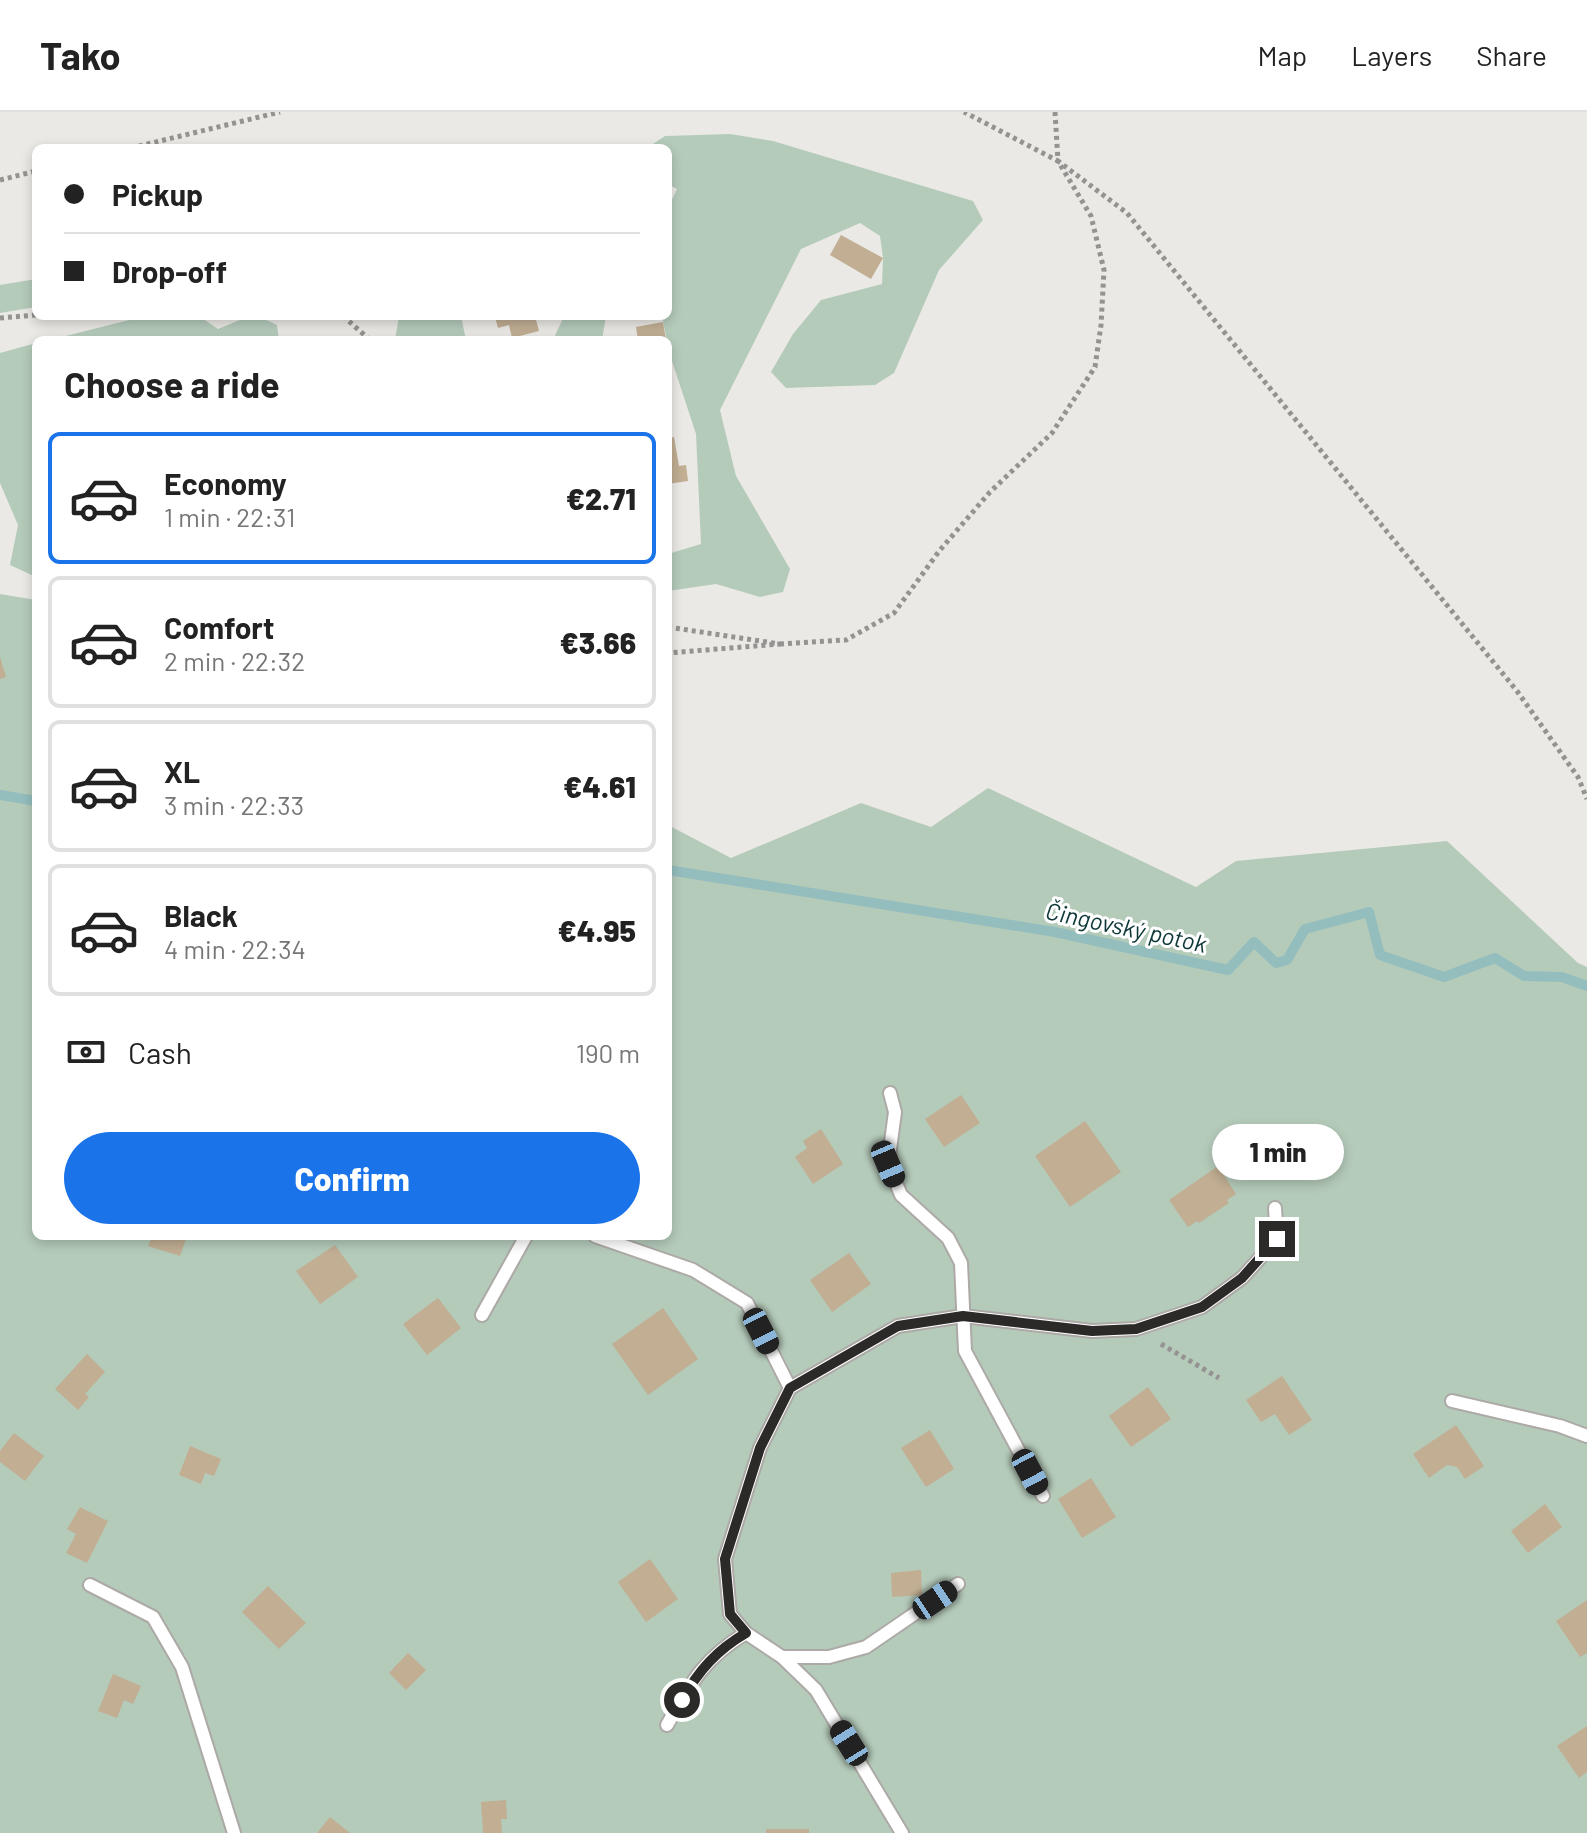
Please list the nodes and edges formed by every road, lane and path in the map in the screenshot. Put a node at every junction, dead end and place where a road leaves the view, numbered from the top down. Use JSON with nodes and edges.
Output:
{"nodes":[{"id":1,"x":280,"y":112,"type":"edge"},
{"id":2,"x":964,"y":112,"type":"edge"},
{"id":3,"x":1055,"y":112,"type":"edge"},
{"id":4,"x":148,"y":144,"type":"edge"},
{"id":5,"x":1058,"y":161,"type":"junction"},
{"id":6,"x":32,"y":172,"type":"edge"},
{"id":7,"x":0,"y":180,"type":"edge"},
{"id":8,"x":32,"y":315,"type":"edge"},
{"id":9,"x":0,"y":318,"type":"edge"},
{"id":10,"x":348,"y":320,"type":"edge"},
{"id":11,"x":366,"y":336,"type":"edge"},
{"id":12,"x":672,"y":628,"type":"edge"},
{"id":13,"x":780,"y":644,"type":"junction"},
{"id":14,"x":672,"y":653,"type":"edge"},
{"id":15,"x":1587,"y":799,"type":"edge"},
{"id":16,"x":890,"y":1093,"type":"dead end"},
{"id":17,"x":1275,"y":1208,"type":"dead end"},
{"id":18,"x":524,"y":1240,"type":"edge"},
{"id":19,"x":607,"y":1240,"type":"edge"},
{"id":20,"x":482,"y":1315,"type":"dead end"},
{"id":21,"x":963,"y":1316,"type":"junction"},
{"id":22,"x":1136,"y":1329,"type":"junction"},
{"id":23,"x":1219,"y":1378,"type":"dead end"},
{"id":24,"x":790,"y":1388,"type":"junction"},
{"id":25,"x":1452,"y":1401,"type":"dead end"},
{"id":26,"x":1587,"y":1436,"type":"edge"},
{"id":27,"x":1043,"y":1496,"type":"dead end"},
{"id":28,"x":958,"y":1584,"type":"dead end"},
{"id":29,"x":90,"y":1585,"type":"dead end"},
{"id":30,"x":746,"y":1633,"type":"junction"},
{"id":31,"x":782,"y":1657,"type":"junction"},
{"id":32,"x":667,"y":1725,"type":"dead end"},
{"id":33,"x":234,"y":1833,"type":"edge"},
{"id":34,"x":902,"y":1833,"type":"edge"}],
"edges":[{"from":1,"to":4,"type":"path"},
{"from":2,"to":5,"type":"path"},
{"from":3,"to":5,"type":"path"},
{"from":5,"to":13,"type":"path"},
{"from":5,"to":15,"type":"path"},
{"from":6,"to":7,"type":"path"},
{"from":8,"to":9,"type":"path"},
{"from":10,"to":11,"type":"path"},
{"from":12,"to":13,"type":"path"},
{"from":13,"to":14,"type":"path"},
{"from":16,"to":21,"type":"lane"},
{"from":17,"to":22,"type":"lane"},
{"from":18,"to":20,"type":"lane"},
{"from":19,"to":24,"type":"lane"},
{"from":21,"to":22,"type":"lane"},
{"from":21,"to":24,"type":"lane"},
{"from":21,"to":27,"type":"lane"},
{"from":22,"to":23,"type":"path"},
{"from":24,"to":30,"type":"lane"},
{"from":25,"to":26,"type":"lane"},
{"from":28,"to":31,"type":"lane"},
{"from":29,"to":33,"type":"lane"},
{"from":30,"to":31,"type":"lane"},
{"from":30,"to":32,"type":"lane"},
{"from":31,"to":34,"type":"lane"}]}
